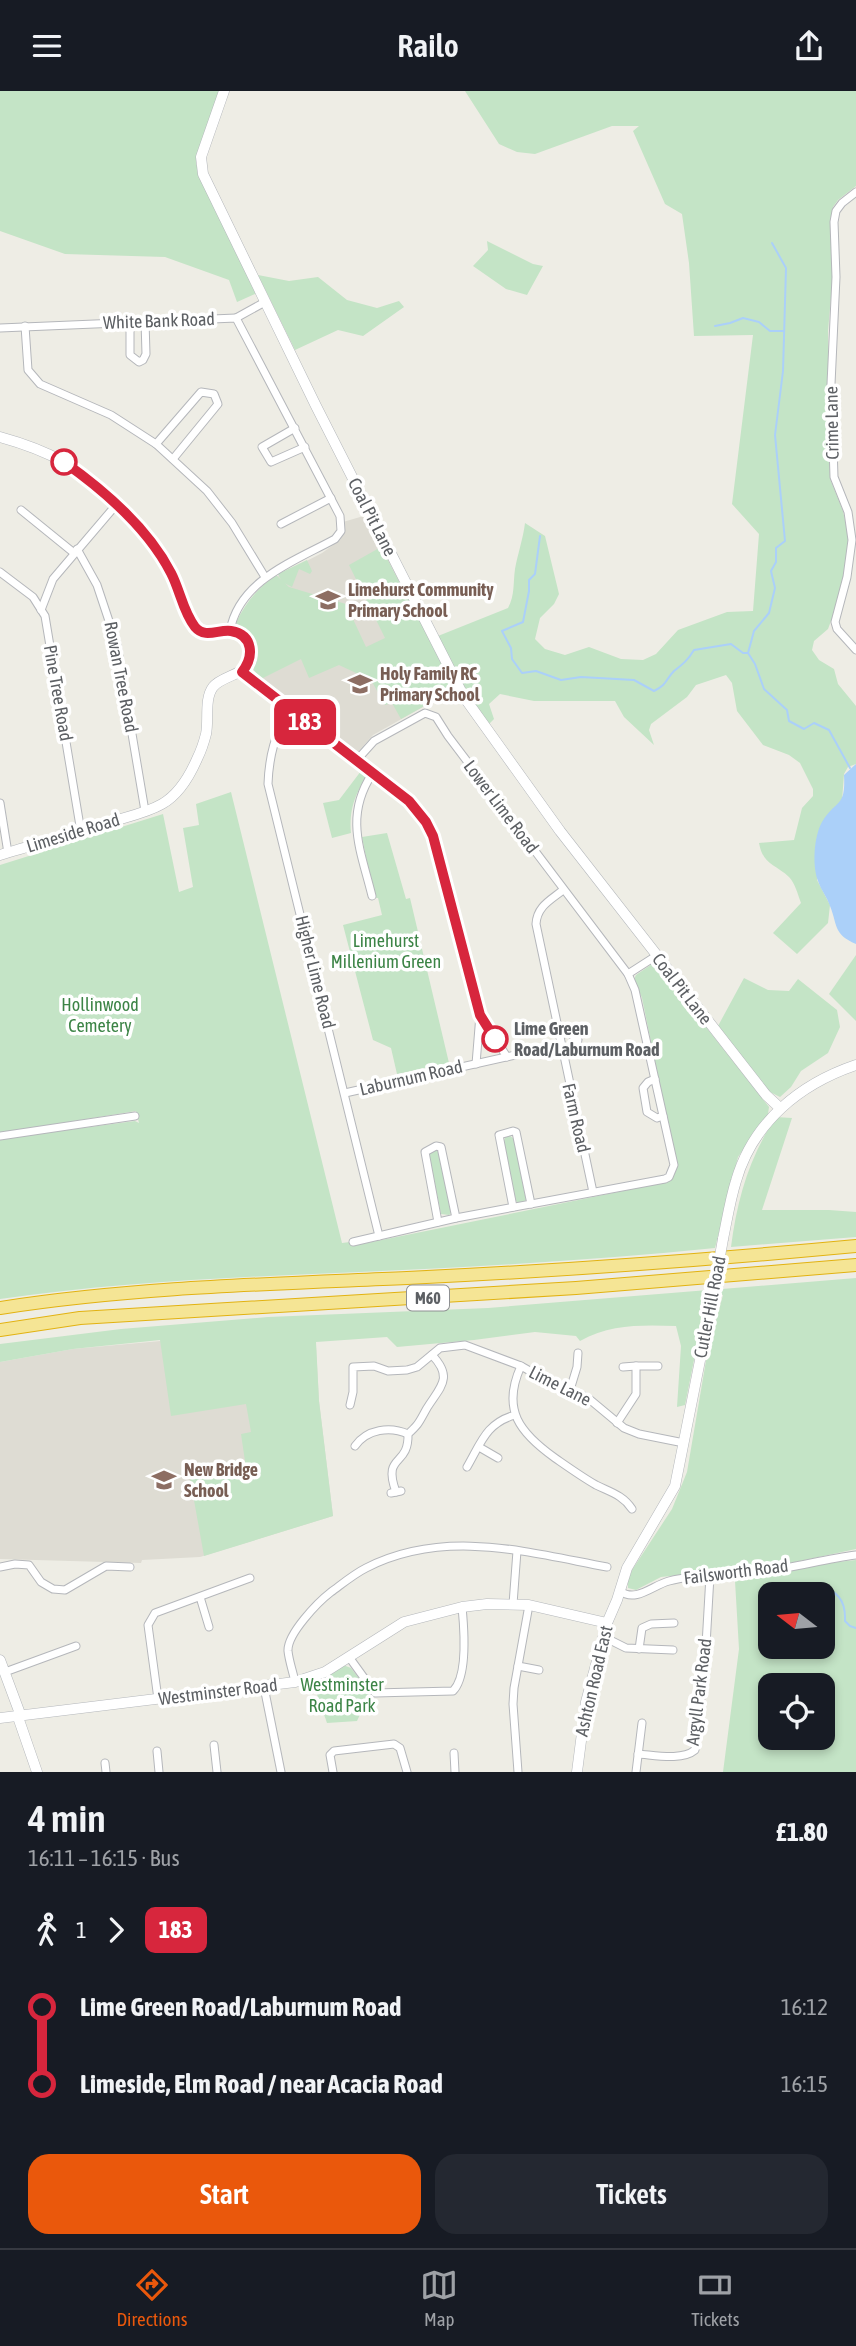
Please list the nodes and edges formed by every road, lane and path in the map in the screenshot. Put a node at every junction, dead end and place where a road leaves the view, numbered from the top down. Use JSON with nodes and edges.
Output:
{"nodes":[{"id":1,"x":223,"y":91,"type":"edge"},
{"id":2,"x":856,"y":192,"type":"edge"},
{"id":3,"x":265,"y":302,"type":"junction"},
{"id":4,"x":236,"y":318,"type":"junction"},
{"id":5,"x":145,"y":321,"type":"junction"},
{"id":6,"x":130,"y":322,"type":"junction"},
{"id":7,"x":25,"y":326,"type":"junction"},
{"id":8,"x":0,"y":328,"type":"edge"},
{"id":9,"x":295,"y":428,"type":"junction"},
{"id":10,"x":0,"y":437,"type":"edge"},
{"id":11,"x":156,"y":444,"type":"junction"},
{"id":12,"x":304,"y":447,"type":"junction"},
{"id":13,"x":173,"y":459,"type":"junction"},
{"id":14,"x":331,"y":498,"type":"junction"},
{"id":15,"x":116,"y":505,"type":"junction"},
{"id":16,"x":21,"y":510,"type":"dead end"},
{"id":17,"x":281,"y":524,"type":"dead end"},
{"id":18,"x":75,"y":551,"type":"junction"},
{"id":19,"x":0,"y":572,"type":"edge"},
{"id":20,"x":265,"y":577,"type":"junction"},
{"id":21,"x":41,"y":610,"type":"junction"},
{"id":22,"x":230,"y":631,"type":"junction"},
{"id":23,"x":856,"y":650,"type":"edge"},
{"id":24,"x":242,"y":672,"type":"junction"},
{"id":25,"x":289,"y":710,"type":"junction"},
{"id":26,"x":356,"y":761,"type":"junction"},
{"id":27,"x":372,"y":774,"type":"junction"},
{"id":28,"x":0,"y":803,"type":"edge"},
{"id":29,"x":145,"y":811,"type":"junction"},
{"id":30,"x":81,"y":832,"type":"junction"},
{"id":31,"x":4,"y":854,"type":"edge"},
{"id":32,"x":564,"y":890,"type":"junction"},
{"id":33,"x":372,"y":896,"type":"dead end"},
{"id":34,"x":656,"y":955,"type":"junction"},
{"id":35,"x":628,"y":974,"type":"junction"},
{"id":36,"x":480,"y":1015,"type":"junction"},
{"id":37,"x":558,"y":1035,"type":"junction"},
{"id":38,"x":560,"y":1045,"type":"junction"},
{"id":39,"x":562,"y":1055,"type":"junction"},
{"id":40,"x":507,"y":1058,"type":"junction"},
{"id":41,"x":476,"y":1064,"type":"junction"},
{"id":42,"x":856,"y":1065,"type":"edge"},
{"id":43,"x":655,"y":1079,"type":"junction"},
{"id":44,"x":345,"y":1093,"type":"junction"},
{"id":45,"x":780,"y":1108,"type":"junction"},
{"id":46,"x":135,"y":1116,"type":"dead end"},
{"id":47,"x":663,"y":1116,"type":"junction"},
{"id":48,"x":0,"y":1136,"type":"edge"},
{"id":49,"x":593,"y":1192,"type":"junction"},
{"id":50,"x":531,"y":1204,"type":"junction"},
{"id":51,"x":513,"y":1207,"type":"junction"},
{"id":52,"x":456,"y":1218,"type":"junction"},
{"id":53,"x":438,"y":1222,"type":"junction"},
{"id":54,"x":379,"y":1236,"type":"junction"},
{"id":55,"x":353,"y":1242,"type":"dead end"},
{"id":56,"x":856,"y":1246,"type":"edge"},
{"id":57,"x":856,"y":1265,"type":"edge"},
{"id":58,"x":0,"y":1308,"type":"edge"},
{"id":59,"x":0,"y":1330,"type":"edge"},
{"id":60,"x":432,"y":1355,"type":"junction"},
{"id":61,"x":575,"y":1357,"type":"dead end"},
{"id":62,"x":521,"y":1366,"type":"junction"},
{"id":63,"x":636,"y":1366,"type":"junction"},
{"id":64,"x":658,"y":1366,"type":"dead end"},
{"id":65,"x":623,"y":1367,"type":"dead end"},
{"id":66,"x":570,"y":1390,"type":"junction"},
{"id":67,"x":341,"y":1398,"type":"dead end"},
{"id":68,"x":515,"y":1415,"type":"junction"},
{"id":69,"x":617,"y":1423,"type":"junction"},
{"id":70,"x":357,"y":1430,"type":"dead end"},
{"id":71,"x":408,"y":1434,"type":"junction"},
{"id":72,"x":363,"y":1437,"type":"junction"},
{"id":73,"x":684,"y":1443,"type":"junction"},
{"id":74,"x":355,"y":1446,"type":"dead end"},
{"id":75,"x":479,"y":1447,"type":"junction"},
{"id":76,"x":498,"y":1458,"type":"dead end"},
{"id":77,"x":467,"y":1467,"type":"dead end"},
{"id":78,"x":396,"y":1492,"type":"dead end"},
{"id":79,"x":632,"y":1509,"type":"dead end"},
{"id":80,"x":517,"y":1551,"type":"junction"},
{"id":81,"x":856,"y":1555,"type":"edge"},
{"id":82,"x":0,"y":1567,"type":"edge"},
{"id":83,"x":130,"y":1567,"type":"dead end"},
{"id":84,"x":607,"y":1567,"type":"dead end"},
{"id":85,"x":710,"y":1576,"type":"junction"},
{"id":86,"x":250,"y":1578,"type":"dead end"},
{"id":87,"x":620,"y":1591,"type":"junction"},
{"id":88,"x":200,"y":1597,"type":"junction"},
{"id":89,"x":513,"y":1604,"type":"junction"},
{"id":90,"x":529,"y":1605,"type":"junction"},
{"id":91,"x":462,"y":1607,"type":"junction"},
{"id":92,"x":607,"y":1623,"type":"junction"},
{"id":93,"x":674,"y":1623,"type":"dead end"},
{"id":94,"x":209,"y":1627,"type":"dead end"},
{"id":95,"x":604,"y":1637,"type":"junction"},
{"id":96,"x":76,"y":1646,"type":"dead end"},
{"id":97,"x":639,"y":1649,"type":"junction"},
{"id":98,"x":673,"y":1650,"type":"dead end"},
{"id":99,"x":349,"y":1657,"type":"junction"},
{"id":100,"x":0,"y":1660,"type":"edge"},
{"id":101,"x":518,"y":1666,"type":"junction"},
{"id":102,"x":539,"y":1670,"type":"dead end"},
{"id":103,"x":5,"y":1672,"type":"junction"},
{"id":104,"x":295,"y":1682,"type":"junction"},
{"id":105,"x":264,"y":1687,"type":"junction"},
{"id":106,"x":158,"y":1699,"type":"junction"},
{"id":107,"x":19,"y":1716,"type":"junction"},
{"id":108,"x":0,"y":1718,"type":"edge"},
{"id":109,"x":642,"y":1723,"type":"dead end"},
{"id":110,"x":214,"y":1745,"type":"dead end"},
{"id":111,"x":157,"y":1751,"type":"dead end"},
{"id":112,"x":454,"y":1753,"type":"dead end"},
{"id":113,"x":638,"y":1754,"type":"junction"},
{"id":114,"x":105,"y":1763,"type":"dead end"},
{"id":115,"x":37,"y":1772,"type":"edge"},
{"id":116,"x":106,"y":1772,"type":"edge"},
{"id":117,"x":159,"y":1772,"type":"edge"},
{"id":118,"x":217,"y":1772,"type":"edge"},
{"id":119,"x":281,"y":1772,"type":"edge"},
{"id":120,"x":333,"y":1772,"type":"edge"},
{"id":121,"x":407,"y":1772,"type":"edge"},
{"id":122,"x":455,"y":1772,"type":"edge"},
{"id":123,"x":518,"y":1772,"type":"edge"},
{"id":124,"x":577,"y":1772,"type":"edge"},
{"id":125,"x":636,"y":1772,"type":"edge"}],
"edges":[{"from":1,"to":3,"type":"street","name":"Coal Pit Lane"},
{"from":2,"to":23,"type":"street","name":"Crime Lane"},
{"from":3,"to":4,"type":"street"},
{"from":3,"to":34,"type":"street","name":"Coal Pit Lane"},
{"from":4,"to":5,"type":"street","name":"White Bank Road"},
{"from":4,"to":9,"type":"street","name":"White Bank Road"},
{"from":5,"to":6,"type":"street","name":"White Bank Road"},
{"from":5,"to":6,"type":"street"},
{"from":6,"to":7,"type":"street","name":"White Bank Road"},
{"from":7,"to":8,"type":"street","name":"White Bank Road"},
{"from":7,"to":11,"type":"street"},
{"from":9,"to":12,"type":"street","name":"White Bank Road"},
{"from":9,"to":12,"type":"street"},
{"from":10,"to":15,"type":"street"},
{"from":11,"to":13,"type":"street"},
{"from":11,"to":13,"type":"street"},
{"from":12,"to":14,"type":"street","name":"White Bank Road"},
{"from":13,"to":20,"type":"street"},
{"from":14,"to":17,"type":"street"},
{"from":14,"to":20,"type":"street","name":"White Bank Road"},
{"from":15,"to":18,"type":"street"},
{"from":15,"to":22,"type":"street"},
{"from":16,"to":18,"type":"street"},
{"from":18,"to":21,"type":"street"},
{"from":18,"to":29,"type":"street","name":"Rowan Tree Road"},
{"from":19,"to":21,"type":"street"},
{"from":20,"to":22,"type":"street","name":"White Bank Road"},
{"from":21,"to":30,"type":"street","name":"Pine Tree Road"},
{"from":22,"to":24,"type":"street"},
{"from":24,"to":25,"type":"street"},
{"from":24,"to":29,"type":"street","name":"Limeside Road"},
{"from":25,"to":26,"type":"street"},
{"from":25,"to":44,"type":"street","name":"Higher Lime Road"},
{"from":26,"to":27,"type":"street"},
{"from":26,"to":32,"type":"street","name":"Lower Lime Road"},
{"from":27,"to":33,"type":"street"},
{"from":27,"to":36,"type":"street"},
{"from":28,"to":31,"type":"street"},
{"from":29,"to":30,"type":"street","name":"Limeside Road"},
{"from":30,"to":31,"type":"street","name":"Limeside Road"},
{"from":32,"to":35,"type":"street","name":"Lower Lime Road"},
{"from":32,"to":37,"type":"street","name":"Farm Road"},
{"from":34,"to":35,"type":"street"},
{"from":34,"to":45,"type":"street","name":"Coal Pit Lane"},
{"from":35,"to":43,"type":"street","name":"Lower Lime Road"},
{"from":36,"to":40,"type":"street"},
{"from":36,"to":41,"type":"street"},
{"from":37,"to":38,"type":"street","name":"Farm Road"},
{"from":37,"to":39,"type":"street"},
{"from":38,"to":39,"type":"street","name":"Farm Road"},
{"from":38,"to":40,"type":"street","name":"Laburnum Road"},
{"from":39,"to":49,"type":"street","name":"Farm Road"},
{"from":40,"to":41,"type":"street","name":"Laburnum Road"},
{"from":41,"to":44,"type":"street","name":"Laburnum Road"},
{"from":42,"to":45,"type":"street","name":"Cutler Hill Road"},
{"from":43,"to":47,"type":"street","name":"Lower Lime Road"},
{"from":43,"to":47,"type":"street"},
{"from":44,"to":54,"type":"street","name":"Higher Lime Road"},
{"from":45,"to":73,"type":"street","name":"Cutler Hill Road","bridge":true},
{"from":46,"to":48,"type":"street"},
{"from":47,"to":49,"type":"street","name":"Lower Lime Road"},
{"from":49,"to":50,"type":"street","name":"Lower Lime Road"},
{"from":50,"to":51,"type":"street","name":"Lower Lime Road"},
{"from":50,"to":51,"type":"street"},
{"from":51,"to":52,"type":"street","name":"Lower Lime Road"},
{"from":52,"to":53,"type":"street","name":"Lower Lime Road"},
{"from":52,"to":53,"type":"street"},
{"from":53,"to":54,"type":"street","name":"Lower Lime Road"},
{"from":54,"to":55,"type":"street","name":"Lower Lime Road"},
{"from":56,"to":58,"type":"highway","number":"M60"},
{"from":57,"to":59,"type":"highway","number":"M60"},
{"from":60,"to":62,"type":"street","name":"Lime Lane"},
{"from":60,"to":67,"type":"street","name":"Lime Lane"},
{"from":60,"to":71,"type":"street"},
{"from":61,"to":66,"type":"street"},
{"from":62,"to":66,"type":"street","name":"Lime Lane"},
{"from":62,"to":68,"type":"street"},
{"from":63,"to":64,"type":"street"},
{"from":63,"to":65,"type":"street"},
{"from":63,"to":69,"type":"street"},
{"from":66,"to":69,"type":"street","name":"Lime Lane"},
{"from":68,"to":75,"type":"street"},
{"from":68,"to":79,"type":"street"},
{"from":69,"to":73,"type":"street","name":"Lime Lane"},
{"from":70,"to":72,"type":"street"},
{"from":71,"to":72,"type":"street"},
{"from":71,"to":78,"type":"street"},
{"from":72,"to":74,"type":"street"},
{"from":73,"to":87,"type":"street","name":"Cutler Hill Road"},
{"from":75,"to":76,"type":"street"},
{"from":75,"to":77,"type":"street"},
{"from":80,"to":84,"type":"street"},
{"from":80,"to":89,"type":"street"},
{"from":80,"to":104,"type":"street"},
{"from":81,"to":85,"type":"street","name":"Failsworth Road"},
{"from":82,"to":83,"type":"street"},
{"from":85,"to":87,"type":"street","name":"Failsworth Road"},
{"from":85,"to":113,"type":"street","name":"Argyll Park Road"},
{"from":86,"to":88,"type":"street"},
{"from":87,"to":92,"type":"street","name":"Ashton Road East"},
{"from":88,"to":94,"type":"street"},
{"from":88,"to":106,"type":"street"},
{"from":89,"to":90,"type":"street","name":"Westminster Road"},
{"from":89,"to":91,"type":"street","name":"Westminster Road"},
{"from":90,"to":92,"type":"street","name":"Westminster Road"},
{"from":90,"to":101,"type":"street"},
{"from":91,"to":99,"type":"street","name":"Westminster Road"},
{"from":91,"to":99,"type":"street"},
{"from":92,"to":95,"type":"street","name":"Ashton Road East"},
{"from":93,"to":97,"type":"street"},
{"from":95,"to":97,"type":"street"},
{"from":95,"to":124,"type":"street","name":"Ashton Road East"},
{"from":96,"to":103,"type":"street"},
{"from":97,"to":98,"type":"street"},
{"from":99,"to":104,"type":"street","name":"Westminster Road"},
{"from":100,"to":103,"type":"street"},
{"from":101,"to":102,"type":"street"},
{"from":101,"to":123,"type":"street"},
{"from":103,"to":107,"type":"street"},
{"from":104,"to":105,"type":"street","name":"Westminster Road"},
{"from":105,"to":106,"type":"street","name":"Westminster Road"},
{"from":105,"to":119,"type":"street"},
{"from":106,"to":107,"type":"street","name":"Westminster Road"},
{"from":107,"to":108,"type":"street","name":"Westminster Road"},
{"from":107,"to":115,"type":"street"},
{"from":109,"to":113,"type":"street"},
{"from":110,"to":118,"type":"street"},
{"from":111,"to":117,"type":"street"},
{"from":112,"to":122,"type":"street"},
{"from":113,"to":125,"type":"street"},
{"from":114,"to":116,"type":"street"},
{"from":120,"to":121,"type":"street"}]}
